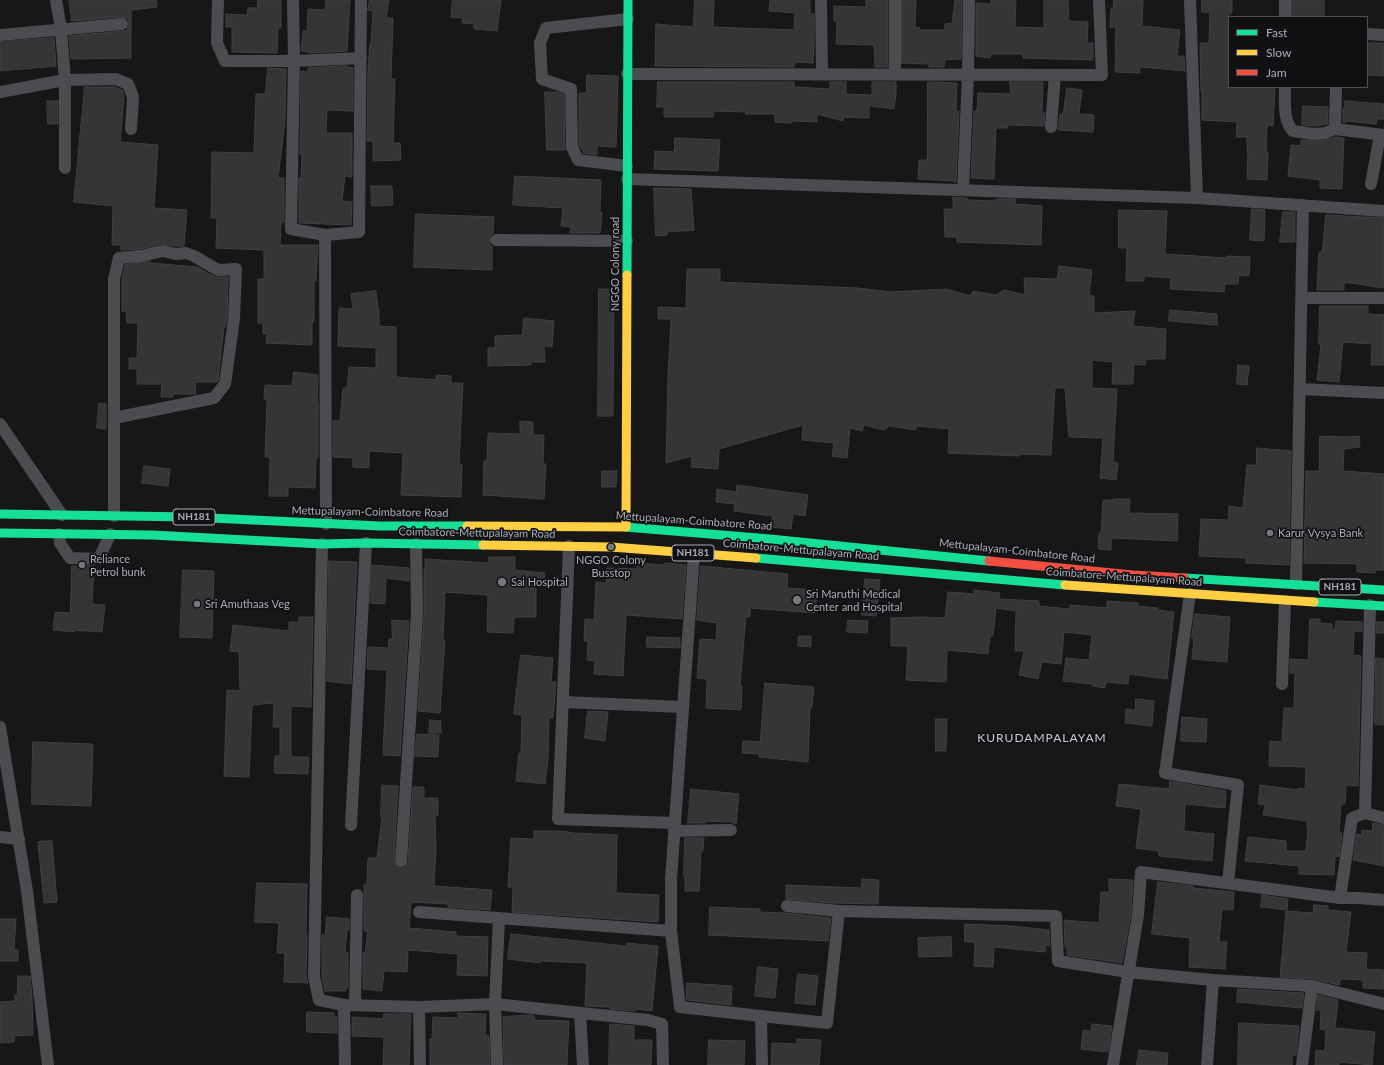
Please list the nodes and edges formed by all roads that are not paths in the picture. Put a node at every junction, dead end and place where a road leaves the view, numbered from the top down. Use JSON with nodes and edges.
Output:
{"nodes":[{"id":1,"x":56,"y":0,"type":"edge"},
{"id":2,"x":218,"y":0,"type":"edge"},
{"id":3,"x":293,"y":0,"type":"edge"},
{"id":4,"x":361,"y":0,"type":"edge"},
{"id":5,"x":628,"y":0,"type":"edge"},
{"id":6,"x":821,"y":0,"type":"edge"},
{"id":7,"x":895,"y":0,"type":"edge"},
{"id":8,"x":969,"y":0,"type":"edge"},
{"id":9,"x":1099,"y":0,"type":"edge"},
{"id":10,"x":1190,"y":0,"type":"edge"},
{"id":11,"x":1286,"y":0,"type":"edge"},
{"id":12,"x":1285,"y":16,"type":"edge"},
{"id":13,"x":628,"y":19,"type":"junction"},
{"id":14,"x":122,"y":24,"type":"dead end"},
{"id":15,"x":61,"y":29,"type":"junction"},
{"id":16,"x":1368,"y":34,"type":"edge"},
{"id":17,"x":0,"y":35,"type":"edge"},
{"id":18,"x":1384,"y":35,"type":"edge"},
{"id":19,"x":361,"y":58,"type":"junction"},
{"id":20,"x":294,"y":61,"type":"junction"},
{"id":21,"x":627,"y":74,"type":"junction"},
{"id":22,"x":822,"y":74,"type":"junction"},
{"id":23,"x":895,"y":75,"type":"junction"},
{"id":24,"x":968,"y":75,"type":"junction"},
{"id":25,"x":1055,"y":75,"type":"junction"},
{"id":26,"x":65,"y":80,"type":"junction"},
{"id":27,"x":1285,"y":88,"type":"edge"},
{"id":28,"x":1336,"y":88,"type":"edge"},
{"id":29,"x":0,"y":92,"type":"edge"},
{"id":30,"x":1051,"y":127,"type":"dead end"},
{"id":31,"x":131,"y":129,"type":"dead end"},
{"id":32,"x":1335,"y":129,"type":"junction"},
{"id":33,"x":1382,"y":135,"type":"edge"},
{"id":34,"x":627,"y":166,"type":"junction"},
{"id":35,"x":65,"y":168,"type":"dead end"},
{"id":36,"x":627,"y":179,"type":"junction"},
{"id":37,"x":1371,"y":184,"type":"dead end"},
{"id":38,"x":963,"y":190,"type":"junction"},
{"id":39,"x":1197,"y":198,"type":"junction"},
{"id":40,"x":1303,"y":205,"type":"junction"},
{"id":41,"x":1384,"y":211,"type":"edge"},
{"id":42,"x":325,"y":235,"type":"junction"},
{"id":43,"x":496,"y":240,"type":"dead end"},
{"id":44,"x":627,"y":241,"type":"junction"},
{"id":45,"x":1302,"y":298,"type":"junction"},
{"id":46,"x":1384,"y":298,"type":"edge"},
{"id":47,"x":1300,"y":389,"type":"junction"},
{"id":48,"x":1384,"y":393,"type":"edge"},
{"id":49,"x":114,"y":418,"type":"junction"},
{"id":50,"x":0,"y":424,"type":"edge"},
{"id":51,"x":0,"y":514,"type":"edge"},
{"id":52,"x":62,"y":515,"type":"junction"},
{"id":53,"x":114,"y":516,"type":"junction"},
{"id":54,"x":326,"y":524,"type":"junction"},
{"id":55,"x":0,"y":533,"type":"edge"},
{"id":56,"x":58,"y":534,"type":"junction"},
{"id":57,"x":110,"y":534,"type":"junction"},
{"id":58,"x":626,"y":538,"type":"junction"},
{"id":59,"x":366,"y":543,"type":"junction"},
{"id":60,"x":322,"y":544,"type":"junction"},
{"id":61,"x":416,"y":544,"type":"junction"},
{"id":62,"x":569,"y":546,"type":"junction"},
{"id":63,"x":694,"y":553,"type":"junction"},
{"id":64,"x":1296,"y":584,"type":"junction"},
{"id":65,"x":1384,"y":590,"type":"edge"},
{"id":66,"x":1190,"y":594,"type":"junction"},
{"id":67,"x":1285,"y":601,"type":"junction"},
{"id":68,"x":1370,"y":605,"type":"junction"},
{"id":69,"x":1384,"y":606,"type":"edge"},
{"id":70,"x":1282,"y":684,"type":"dead end"},
{"id":71,"x":563,"y":702,"type":"junction"},
{"id":72,"x":683,"y":707,"type":"junction"},
{"id":73,"x":0,"y":727,"type":"edge"},
{"id":74,"x":1365,"y":813,"type":"junction"},
{"id":75,"x":1384,"y":818,"type":"edge"},
{"id":76,"x":351,"y":825,"type":"dead end"},
{"id":77,"x":674,"y":826,"type":"junction"},
{"id":78,"x":731,"y":830,"type":"dead end"},
{"id":79,"x":0,"y":837,"type":"edge"},
{"id":80,"x":19,"y":839,"type":"junction"},
{"id":81,"x":401,"y":861,"type":"dead end"},
{"id":82,"x":1228,"y":883,"type":"junction"},
{"id":83,"x":357,"y":895,"type":"dead end"},
{"id":84,"x":1340,"y":898,"type":"junction"},
{"id":85,"x":1384,"y":900,"type":"edge"},
{"id":86,"x":787,"y":906,"type":"dead end"},
{"id":87,"x":839,"y":911,"type":"junction"},
{"id":88,"x":419,"y":912,"type":"dead end"},
{"id":89,"x":499,"y":918,"type":"junction"},
{"id":90,"x":671,"y":931,"type":"junction"},
{"id":91,"x":1128,"y":972,"type":"junction"},
{"id":92,"x":1213,"y":980,"type":"junction"},
{"id":93,"x":1312,"y":986,"type":"junction"},
{"id":94,"x":495,"y":1004,"type":"junction"},
{"id":95,"x":1384,"y":1004,"type":"edge"},
{"id":96,"x":350,"y":1005,"type":"junction"},
{"id":97,"x":419,"y":1007,"type":"junction"},
{"id":98,"x":580,"y":1013,"type":"junction"},
{"id":99,"x":761,"y":1016,"type":"junction"},
{"id":100,"x":48,"y":1065,"type":"edge"},
{"id":101,"x":345,"y":1065,"type":"edge"},
{"id":102,"x":420,"y":1065,"type":"edge"},
{"id":103,"x":496,"y":1065,"type":"edge"},
{"id":104,"x":583,"y":1065,"type":"edge"},
{"id":105,"x":663,"y":1065,"type":"edge"},
{"id":106,"x":762,"y":1065,"type":"edge"},
{"id":107,"x":1113,"y":1065,"type":"edge"},
{"id":108,"x":1207,"y":1065,"type":"edge"},
{"id":109,"x":1302,"y":1065,"type":"edge"}],
"edges":[{"from":1,"to":15,"type":"street"},
{"from":2,"to":20,"type":"street"},
{"from":3,"to":20,"type":"street"},
{"from":4,"to":19,"type":"street"},
{"from":5,"to":13,"type":"main road","name":"NGGO Colony road"},
{"from":6,"to":22,"type":"street"},
{"from":7,"to":23,"type":"street"},
{"from":8,"to":24,"type":"street"},
{"from":9,"to":25,"type":"street"},
{"from":10,"to":39,"type":"street"},
{"from":11,"to":12,"type":"street"},
{"from":13,"to":21,"type":"main road","name":"NGGO Colony road"},
{"from":13,"to":34,"type":"street"},
{"from":14,"to":15,"type":"street"},
{"from":15,"to":17,"type":"street"},
{"from":15,"to":26,"type":"street"},
{"from":16,"to":18,"type":"street"},
{"from":19,"to":20,"type":"street"},
{"from":19,"to":42,"type":"street"},
{"from":20,"to":42,"type":"street"},
{"from":21,"to":22,"type":"street"},
{"from":21,"to":34,"type":"main road","name":"NGGO Colony road"},
{"from":22,"to":23,"type":"street"},
{"from":23,"to":24,"type":"street"},
{"from":24,"to":25,"type":"street"},
{"from":24,"to":38,"type":"street"},
{"from":25,"to":30,"type":"street"},
{"from":26,"to":29,"type":"street"},
{"from":26,"to":31,"type":"street"},
{"from":26,"to":35,"type":"street"},
{"from":27,"to":32,"type":"street"},
{"from":28,"to":32,"type":"street"},
{"from":32,"to":33,"type":"street"},
{"from":33,"to":37,"type":"street"},
{"from":34,"to":36,"type":"main road","name":"NGGO Colony road"},
{"from":36,"to":38,"type":"street"},
{"from":36,"to":44,"type":"main road","name":"NGGO Colony road"},
{"from":38,"to":39,"type":"street"},
{"from":39,"to":40,"type":"street"},
{"from":40,"to":41,"type":"street"},
{"from":40,"to":45,"type":"street"},
{"from":42,"to":54,"type":"street"},
{"from":43,"to":44,"type":"street"},
{"from":44,"to":58,"type":"main road","name":"NGGO Colony road"},
{"from":45,"to":46,"type":"street"},
{"from":45,"to":47,"type":"street"},
{"from":47,"to":48,"type":"street"},
{"from":47,"to":64,"type":"street"},
{"from":49,"to":49,"type":"street"},
{"from":49,"to":53,"type":"street"},
{"from":50,"to":52,"type":"street"},
{"from":51,"to":52,"type":"main road","name":"Mettupalayam-Coimbatore Road","number":"NH181"},
{"from":52,"to":53,"type":"main road","name":"Mettupalayam-Coimbatore Road","number":"NH181"},
{"from":53,"to":54,"type":"main road","name":"Mettupalayam-Coimbatore Road","number":"NH181"},
{"from":54,"to":58,"type":"main road","name":"Mettupalayam-Coimbatore Road","number":"NH181"},
{"from":55,"to":56,"type":"main road","name":"Coimbatore-Mettupalayam Road","number":"NH181"},
{"from":56,"to":57,"type":"main road","name":"Coimbatore-Mettupalayam Road","number":"NH181"},
{"from":56,"to":57,"type":"street"},
{"from":57,"to":60,"type":"main road","name":"Coimbatore-Mettupalayam Road","number":"NH181"},
{"from":58,"to":62,"type":"main road","name":"Coimbatore-Mettupalayam Road","number":"NH181"},
{"from":58,"to":63,"type":"main road","name":"Coimbatore-Mettupalayam Road","number":"NH181"},
{"from":58,"to":64,"type":"main road","name":"Mettupalayam-Coimbatore Road","number":"NH181"},
{"from":59,"to":60,"type":"main road","name":"Coimbatore-Mettupalayam Road","number":"NH181"},
{"from":59,"to":61,"type":"main road","name":"Coimbatore-Mettupalayam Road","number":"NH181"},
{"from":59,"to":76,"type":"street"},
{"from":60,"to":96,"type":"street"},
{"from":61,"to":62,"type":"main road","name":"Coimbatore-Mettupalayam Road","number":"NH181"},
{"from":61,"to":81,"type":"street"},
{"from":62,"to":71,"type":"street"},
{"from":63,"to":66,"type":"main road","name":"Coimbatore-Mettupalayam Road","number":"NH181"},
{"from":63,"to":72,"type":"street"},
{"from":64,"to":65,"type":"main road","name":"Mettupalayam-Coimbatore Road","number":"NH181"},
{"from":66,"to":67,"type":"main road","name":"Coimbatore-Mettupalayam Road","number":"NH181"},
{"from":66,"to":82,"type":"street"},
{"from":67,"to":68,"type":"main road","name":"Coimbatore-Mettupalayam Road","number":"NH181"},
{"from":67,"to":70,"type":"street"},
{"from":68,"to":69,"type":"main road","name":"Coimbatore-Mettupalayam Road","number":"NH181"},
{"from":68,"to":74,"type":"street"},
{"from":71,"to":72,"type":"street"},
{"from":71,"to":77,"type":"street"},
{"from":72,"to":77,"type":"street"},
{"from":73,"to":80,"type":"street"},
{"from":74,"to":75,"type":"street"},
{"from":74,"to":84,"type":"street"},
{"from":77,"to":78,"type":"street"},
{"from":77,"to":90,"type":"street"},
{"from":79,"to":80,"type":"street"},
{"from":80,"to":100,"type":"street"},
{"from":82,"to":84,"type":"street"},
{"from":82,"to":91,"type":"street"},
{"from":83,"to":96,"type":"street"},
{"from":84,"to":85,"type":"street"},
{"from":86,"to":87,"type":"street"},
{"from":87,"to":91,"type":"street"},
{"from":87,"to":99,"type":"street"},
{"from":88,"to":89,"type":"street"},
{"from":89,"to":90,"type":"street"},
{"from":89,"to":94,"type":"street"},
{"from":90,"to":99,"type":"street"},
{"from":91,"to":92,"type":"street"},
{"from":91,"to":107,"type":"street"},
{"from":92,"to":93,"type":"street"},
{"from":92,"to":108,"type":"street"},
{"from":93,"to":95,"type":"street"},
{"from":93,"to":109,"type":"street"},
{"from":94,"to":97,"type":"street"},
{"from":94,"to":98,"type":"street"},
{"from":94,"to":103,"type":"street"},
{"from":96,"to":97,"type":"street"},
{"from":96,"to":101,"type":"street"},
{"from":97,"to":102,"type":"street"},
{"from":98,"to":104,"type":"street"},
{"from":98,"to":105,"type":"street"},
{"from":99,"to":106,"type":"street"}]}
